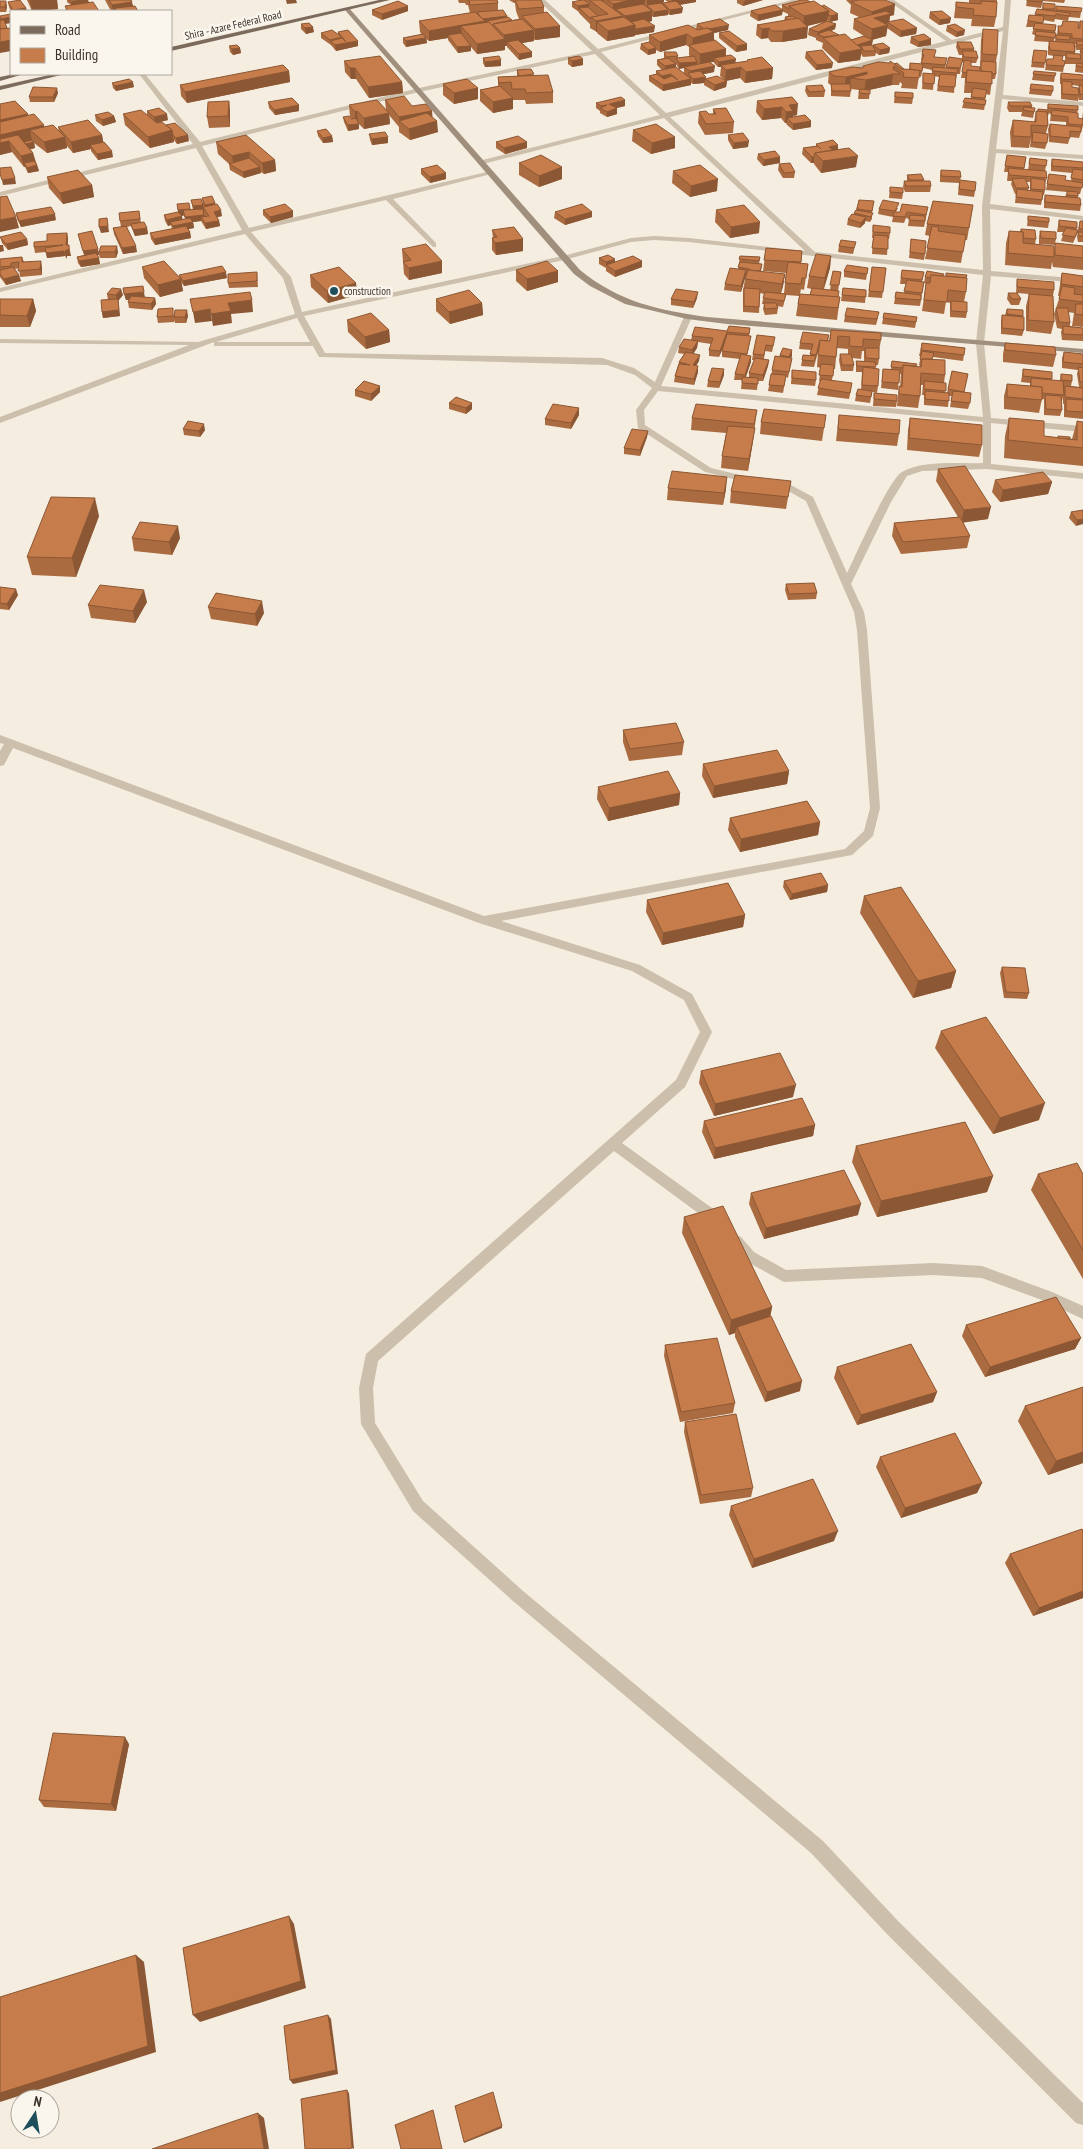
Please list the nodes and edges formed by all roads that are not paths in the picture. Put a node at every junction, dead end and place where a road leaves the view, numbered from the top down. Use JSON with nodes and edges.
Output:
{"nodes":[{"id":1,"x":387,"y":0,"type":"edge"},
{"id":2,"x":541,"y":0,"type":"edge"},
{"id":3,"x":799,"y":0,"type":"edge"},
{"id":4,"x":890,"y":0,"type":"edge"},
{"id":5,"x":1008,"y":0,"type":"edge"},
{"id":6,"x":347,"y":9,"type":"junction"},
{"id":7,"x":1006,"y":28,"type":"junction"},
{"id":8,"x":951,"y":42,"type":"junction"},
{"id":9,"x":172,"y":49,"type":"edge"},
{"id":10,"x":595,"y":52,"type":"junction"},
{"id":11,"x":16,"y":75,"type":"edge"},
{"id":12,"x":58,"y":75,"type":"edge"},
{"id":13,"x":143,"y":75,"type":"edge"},
{"id":14,"x":0,"y":78,"type":"edge"},
{"id":15,"x":0,"y":88,"type":"edge"},
{"id":16,"x":419,"y":90,"type":"junction"},
{"id":17,"x":999,"y":97,"type":"junction"},
{"id":18,"x":1083,"y":104,"type":"edge"},
{"id":19,"x":665,"y":115,"type":"junction"},
{"id":20,"x":198,"y":145,"type":"junction"},
{"id":21,"x":992,"y":151,"type":"junction"},
{"id":22,"x":1083,"y":157,"type":"edge"},
{"id":23,"x":482,"y":163,"type":"junction"},
{"id":24,"x":491,"y":173,"type":"junction"},
{"id":25,"x":0,"y":194,"type":"edge"},
{"id":26,"x":387,"y":197,"type":"junction"},
{"id":27,"x":986,"y":206,"type":"junction"},
{"id":28,"x":1083,"y":218,"type":"edge"},
{"id":29,"x":247,"y":232,"type":"junction"},
{"id":30,"x":433,"y":245,"type":"dead end"},
{"id":31,"x":812,"y":254,"type":"junction"},
{"id":32,"x":564,"y":258,"type":"junction"},
{"id":33,"x":987,"y":273,"type":"junction"},
{"id":34,"x":1083,"y":281,"type":"edge"},
{"id":35,"x":0,"y":290,"type":"edge"},
{"id":36,"x":299,"y":315,"type":"junction"},
{"id":37,"x":688,"y":317,"type":"junction"},
{"id":38,"x":0,"y":341,"type":"edge"},
{"id":39,"x":980,"y":342,"type":"junction"},
{"id":40,"x":203,"y":344,"type":"junction"},
{"id":41,"x":316,"y":344,"type":"junction"},
{"id":42,"x":1083,"y":351,"type":"edge"},
{"id":43,"x":656,"y":388,"type":"junction"},
{"id":44,"x":987,"y":418,"type":"junction"},
{"id":45,"x":0,"y":420,"type":"edge"},
{"id":46,"x":1083,"y":428,"type":"edge"},
{"id":47,"x":987,"y":466,"type":"junction"},
{"id":48,"x":1083,"y":476,"type":"edge"},
{"id":49,"x":847,"y":583,"type":"junction"},
{"id":50,"x":5,"y":741,"type":"edge"},
{"id":51,"x":0,"y":762,"type":"edge"},
{"id":52,"x":483,"y":920,"type":"junction"},
{"id":53,"x":613,"y":1143,"type":"junction"},
{"id":54,"x":1083,"y":1313,"type":"edge"},
{"id":55,"x":1083,"y":2116,"type":"edge"}],
"edges":[{"from":1,"to":6,"type":"main road","name":"Shira - Azare Federal Road"},
{"from":2,"to":10,"type":"street"},
{"from":3,"to":10,"type":"street"},
{"from":4,"to":8,"type":"street"},
{"from":5,"to":7,"type":"street"},
{"from":6,"to":9,"type":"main road","name":"Shira - Azare Federal Road"},
{"from":6,"to":16,"type":"street"},
{"from":7,"to":8,"type":"street"},
{"from":7,"to":17,"type":"street"},
{"from":8,"to":19,"type":"street"},
{"from":10,"to":16,"type":"street"},
{"from":10,"to":19,"type":"street"},
{"from":11,"to":14,"type":"main road"},
{"from":12,"to":15,"type":"main road"},
{"from":13,"to":20,"type":"street"},
{"from":16,"to":20,"type":"street"},
{"from":16,"to":23,"type":"street"},
{"from":17,"to":18,"type":"street"},
{"from":17,"to":21,"type":"street"},
{"from":19,"to":23,"type":"street"},
{"from":19,"to":31,"type":"street"},
{"from":20,"to":25,"type":"street"},
{"from":20,"to":29,"type":"street"},
{"from":21,"to":22,"type":"street"},
{"from":21,"to":27,"type":"street"},
{"from":23,"to":24,"type":"street"},
{"from":24,"to":26,"type":"street"},
{"from":24,"to":32,"type":"street"},
{"from":26,"to":29,"type":"street"},
{"from":26,"to":30,"type":"street"},
{"from":27,"to":28,"type":"street"},
{"from":27,"to":33,"type":"street"},
{"from":29,"to":35,"type":"street"},
{"from":29,"to":36,"type":"street"},
{"from":31,"to":32,"type":"street"},
{"from":31,"to":33,"type":"street"},
{"from":32,"to":36,"type":"street"},
{"from":32,"to":37,"type":"street"},
{"from":33,"to":34,"type":"street"},
{"from":33,"to":39,"type":"street"},
{"from":36,"to":40,"type":"street"},
{"from":36,"to":41,"type":"street"},
{"from":37,"to":39,"type":"street"},
{"from":37,"to":43,"type":"street"},
{"from":38,"to":40,"type":"street"},
{"from":39,"to":42,"type":"street"},
{"from":39,"to":44,"type":"street"},
{"from":40,"to":41,"type":"street"},
{"from":40,"to":45,"type":"street"},
{"from":41,"to":43,"type":"street"},
{"from":43,"to":44,"type":"street"},
{"from":43,"to":49,"type":"street"},
{"from":44,"to":46,"type":"street"},
{"from":44,"to":47,"type":"street"},
{"from":47,"to":48,"type":"street"},
{"from":47,"to":49,"type":"street"},
{"from":49,"to":52,"type":"street"},
{"from":50,"to":51,"type":"street"},
{"from":50,"to":52,"type":"street"},
{"from":52,"to":53,"type":"street"},
{"from":53,"to":54,"type":"street"},
{"from":53,"to":55,"type":"street"}]}
